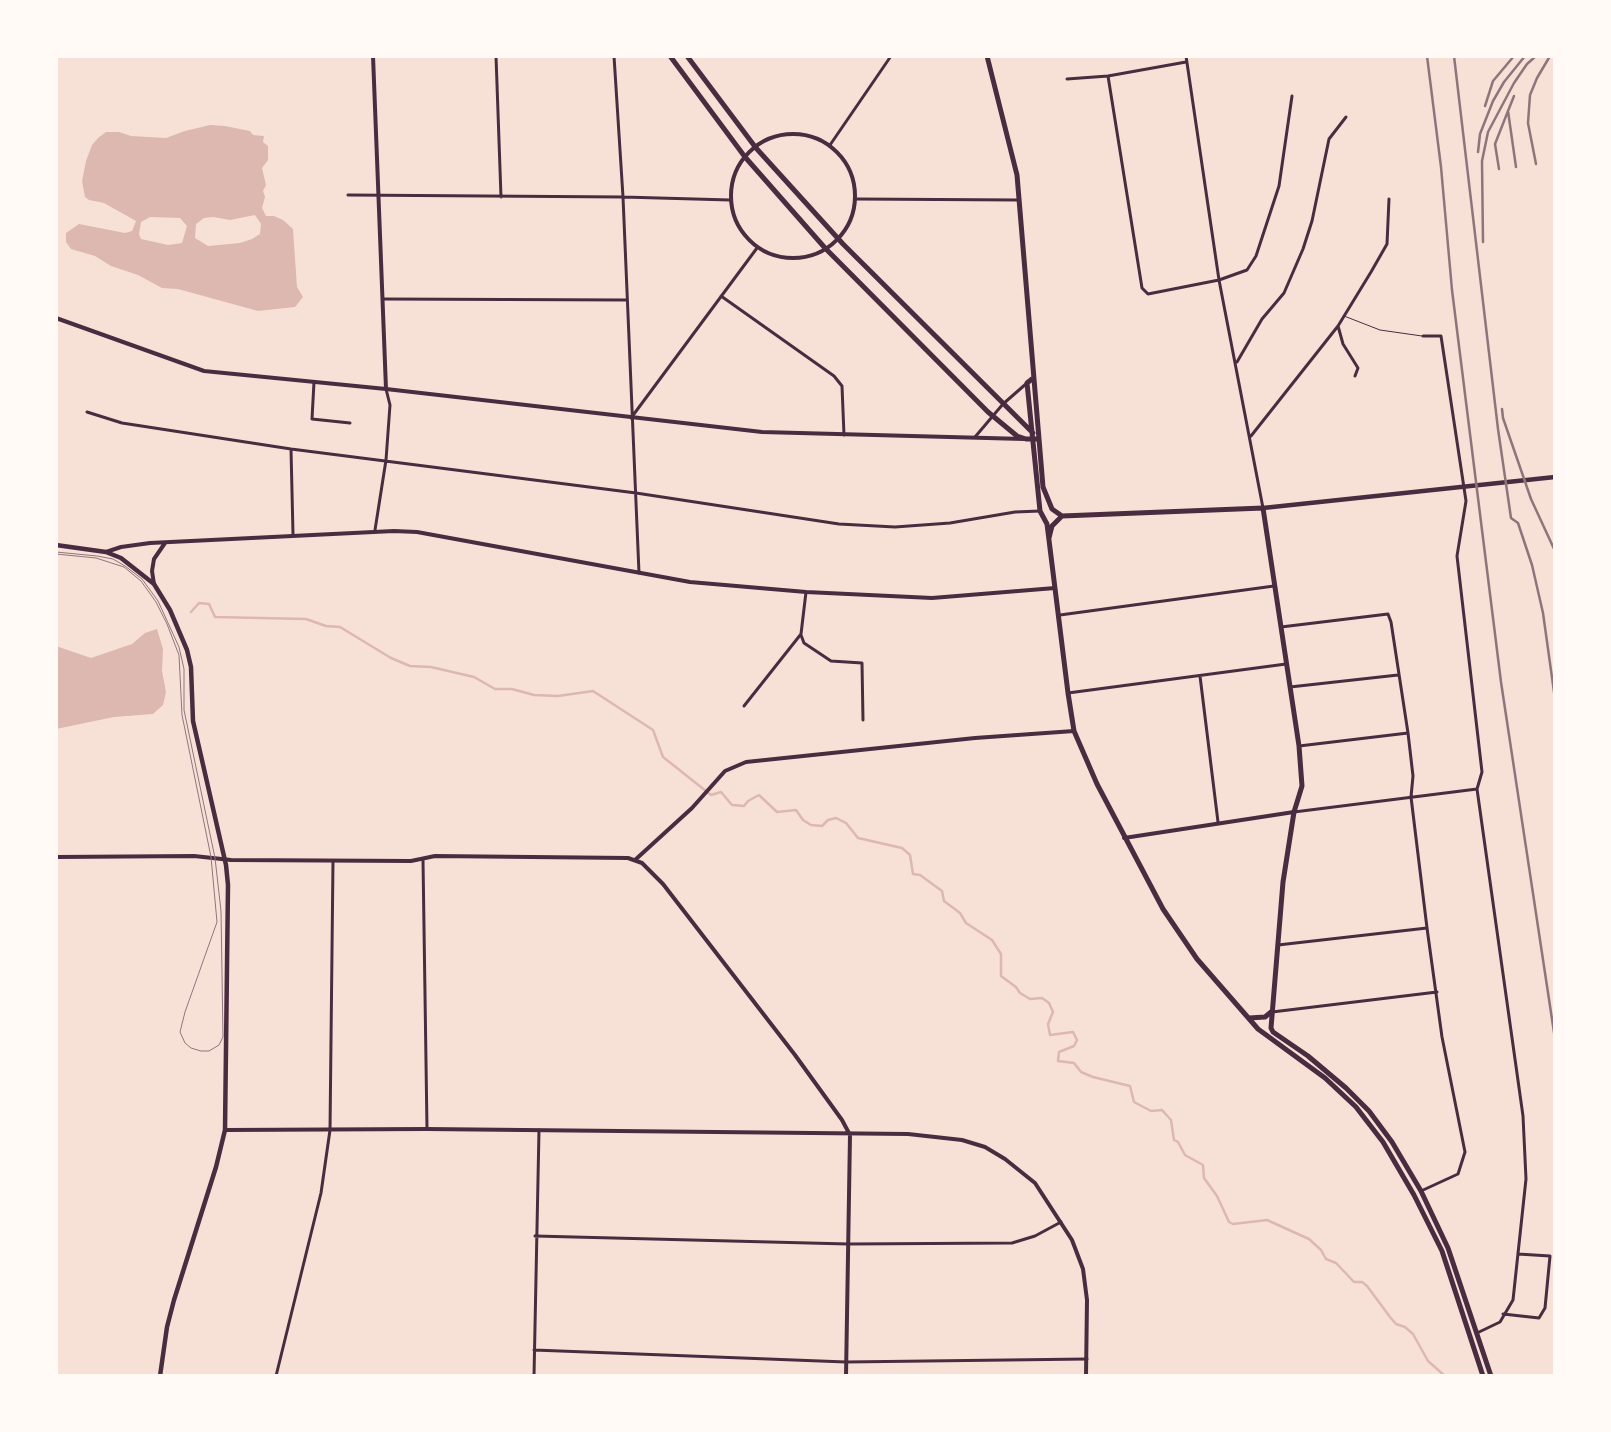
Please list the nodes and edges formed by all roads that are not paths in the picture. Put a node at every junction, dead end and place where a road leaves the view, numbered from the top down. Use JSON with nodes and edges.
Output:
{"nodes":[{"id":1,"x":373,"y":56,"type":"edge"},
{"id":2,"x":496,"y":56,"type":"edge"},
{"id":3,"x":614,"y":56,"type":"edge"},
{"id":4,"x":670,"y":56,"type":"edge"},
{"id":5,"x":687,"y":56,"type":"edge"},
{"id":6,"x":890,"y":56,"type":"edge"},
{"id":7,"x":987,"y":56,"type":"edge"},
{"id":8,"x":1186,"y":56,"type":"edge"},
{"id":9,"x":1186,"y":62,"type":"junction"},
{"id":10,"x":1108,"y":76,"type":"junction"},
{"id":11,"x":1067,"y":79,"type":"dead end"},
{"id":12,"x":1292,"y":96,"type":"dead end"},
{"id":13,"x":1346,"y":116,"type":"dead end"},
{"id":14,"x":830,"y":145,"type":"junction"},
{"id":15,"x":756,"y":148,"type":"junction"},
{"id":16,"x":745,"y":157,"type":"junction"},
{"id":17,"x":378,"y":194,"type":"junction"},
{"id":18,"x":348,"y":195,"type":"dead end"},
{"id":19,"x":501,"y":197,"type":"junction"},
{"id":20,"x":623,"y":197,"type":"junction"},
{"id":21,"x":1389,"y":198,"type":"dead end"},
{"id":22,"x":856,"y":199,"type":"junction"},
{"id":23,"x":730,"y":200,"type":"junction"},
{"id":24,"x":1018,"y":200,"type":"junction"},
{"id":25,"x":838,"y":238,"type":"junction"},
{"id":26,"x":758,"y":248,"type":"junction"},
{"id":27,"x":825,"y":248,"type":"junction"},
{"id":28,"x":1219,"y":280,"type":"junction"},
{"id":29,"x":721,"y":296,"type":"junction"},
{"id":30,"x":383,"y":299,"type":"junction"},
{"id":31,"x":627,"y":300,"type":"junction"},
{"id":32,"x":1344,"y":316,"type":"junction"},
{"id":33,"x":56,"y":318,"type":"edge"},
{"id":34,"x":1338,"y":326,"type":"junction"},
{"id":35,"x":1423,"y":336,"type":"joint"},
{"id":36,"x":1236,"y":362,"type":"junction"},
{"id":37,"x":1355,"y":376,"type":"dead end"},
{"id":38,"x":1032,"y":379,"type":"junction"},
{"id":39,"x":314,"y":382,"type":"junction"},
{"id":40,"x":1027,"y":383,"type":"junction"},
{"id":41,"x":386,"y":389,"type":"junction"},
{"id":42,"x":1003,"y":404,"type":"junction"},
{"id":43,"x":87,"y":412,"type":"dead end"},
{"id":44,"x":994,"y":416,"type":"junction"},
{"id":45,"x":631,"y":418,"type":"junction"},
{"id":46,"x":350,"y":423,"type":"dead end"},
{"id":47,"x":1032,"y":432,"type":"junction"},
{"id":48,"x":844,"y":435,"type":"junction"},
{"id":49,"x":974,"y":437,"type":"junction"},
{"id":50,"x":1251,"y":437,"type":"junction"},
{"id":51,"x":1026,"y":440,"type":"junction"},
{"id":52,"x":1035,"y":440,"type":"junction"},
{"id":53,"x":291,"y":449,"type":"junction"},
{"id":54,"x":386,"y":460,"type":"junction"},
{"id":55,"x":1555,"y":477,"type":"edge"},
{"id":56,"x":636,"y":493,"type":"junction"},
{"id":57,"x":1263,"y":508,"type":"junction"},
{"id":58,"x":1040,"y":511,"type":"junction"},
{"id":59,"x":1062,"y":516,"type":"junction"},
{"id":60,"x":375,"y":530,"type":"junction"},
{"id":61,"x":293,"y":534,"type":"junction"},
{"id":62,"x":1049,"y":538,"type":"junction"},
{"id":63,"x":165,"y":542,"type":"junction"},
{"id":64,"x":56,"y":545,"type":"edge"},
{"id":65,"x":106,"y":552,"type":"junction"},
{"id":66,"x":639,"y":573,"type":"junction"},
{"id":67,"x":154,"y":584,"type":"junction"},
{"id":68,"x":1274,"y":586,"type":"junction"},
{"id":69,"x":1055,"y":588,"type":"junction"},
{"id":70,"x":806,"y":592,"type":"junction"},
{"id":71,"x":1060,"y":615,"type":"junction"},
{"id":72,"x":1280,"y":627,"type":"junction"},
{"id":73,"x":801,"y":634,"type":"junction"},
{"id":74,"x":1286,"y":664,"type":"junction"},
{"id":75,"x":1200,"y":676,"type":"junction"},
{"id":76,"x":1398,"y":676,"type":"junction"},
{"id":77,"x":1290,"y":687,"type":"junction"},
{"id":78,"x":1068,"y":693,"type":"junction"},
{"id":79,"x":744,"y":706,"type":"dead end"},
{"id":80,"x":863,"y":720,"type":"dead end"},
{"id":81,"x":1074,"y":731,"type":"junction"},
{"id":82,"x":1408,"y":733,"type":"junction"},
{"id":83,"x":1299,"y":746,"type":"junction"},
{"id":84,"x":1478,"y":789,"type":"junction"},
{"id":85,"x":1411,"y":798,"type":"junction"},
{"id":86,"x":1294,"y":812,"type":"junction"},
{"id":87,"x":1218,"y":822,"type":"junction"},
{"id":88,"x":1124,"y":838,"type":"junction"},
{"id":89,"x":56,"y":857,"type":"edge"},
{"id":90,"x":225,"y":859,"type":"junction"},
{"id":91,"x":423,"y":860,"type":"junction"},
{"id":92,"x":635,"y":860,"type":"junction"},
{"id":93,"x":333,"y":861,"type":"junction"},
{"id":94,"x":1427,"y":928,"type":"junction"},
{"id":95,"x":1277,"y":945,"type":"junction"},
{"id":96,"x":1437,"y":992,"type":"junction"},
{"id":97,"x":1271,"y":1012,"type":"junction"},
{"id":98,"x":1248,"y":1018,"type":"junction"},
{"id":99,"x":427,"y":1129,"type":"junction"},
{"id":100,"x":225,"y":1130,"type":"junction"},
{"id":101,"x":330,"y":1130,"type":"junction"},
{"id":102,"x":538,"y":1130,"type":"junction"},
{"id":103,"x":850,"y":1134,"type":"junction"},
{"id":104,"x":1421,"y":1191,"type":"junction"},
{"id":105,"x":1061,"y":1222,"type":"junction"},
{"id":106,"x":535,"y":1236,"type":"junction"},
{"id":107,"x":848,"y":1244,"type":"junction"},
{"id":108,"x":1518,"y":1254,"type":"junction"},
{"id":109,"x":1503,"y":1314,"type":"junction"},
{"id":110,"x":1477,"y":1333,"type":"junction"},
{"id":111,"x":1469,"y":1336,"type":"junction"},
{"id":112,"x":534,"y":1350,"type":"junction"},
{"id":113,"x":1087,"y":1359,"type":"junction"},
{"id":114,"x":846,"y":1362,"type":"junction"},
{"id":115,"x":160,"y":1376,"type":"edge"},
{"id":116,"x":276,"y":1376,"type":"edge"},
{"id":117,"x":534,"y":1376,"type":"edge"},
{"id":118,"x":846,"y":1376,"type":"edge"},
{"id":119,"x":1086,"y":1376,"type":"edge"},
{"id":120,"x":1483,"y":1376,"type":"edge"},
{"id":121,"x":1491,"y":1376,"type":"edge"}],
"edges":[{"from":1,"to":17,"type":"street"},
{"from":2,"to":19,"type":"street"},
{"from":3,"to":20,"type":"street"},
{"from":4,"to":16,"type":"main road"},
{"from":5,"to":15,"type":"main road"},
{"from":6,"to":14,"type":"street"},
{"from":7,"to":24,"type":"main road"},
{"from":8,"to":9,"type":"street"},
{"from":9,"to":10,"type":"street"},
{"from":9,"to":28,"type":"street"},
{"from":10,"to":11,"type":"street"},
{"from":10,"to":28,"type":"street"},
{"from":12,"to":28,"type":"street"},
{"from":13,"to":36,"type":"street"},
{"from":14,"to":15,"type":"street"},
{"from":14,"to":22,"type":"street"},
{"from":15,"to":16,"type":"street"},
{"from":15,"to":25,"type":"main road"},
{"from":16,"to":23,"type":"street"},
{"from":16,"to":27,"type":"main road"},
{"from":17,"to":18,"type":"street"},
{"from":17,"to":19,"type":"street"},
{"from":17,"to":30,"type":"street"},
{"from":19,"to":20,"type":"street"},
{"from":20,"to":23,"type":"street"},
{"from":20,"to":31,"type":"street"},
{"from":21,"to":32,"type":"street"},
{"from":22,"to":24,"type":"street"},
{"from":22,"to":25,"type":"street"},
{"from":23,"to":26,"type":"street"},
{"from":24,"to":38,"type":"main road"},
{"from":25,"to":27,"type":"street"},
{"from":25,"to":42,"type":"main road"},
{"from":26,"to":27,"type":"street"},
{"from":26,"to":29,"type":"street"},
{"from":27,"to":44,"type":"main road"},
{"from":28,"to":36,"type":"street"},
{"from":29,"to":45,"type":"street"},
{"from":29,"to":48,"type":"street"},
{"from":30,"to":31,"type":"street"},
{"from":30,"to":41,"type":"street"},
{"from":31,"to":45,"type":"street"},
{"from":32,"to":34,"type":"street"},
{"from":32,"to":35,"type":"lane"},
{"from":33,"to":39,"type":"street"},
{"from":34,"to":37,"type":"street"},
{"from":34,"to":50,"type":"street"},
{"from":35,"to":84,"type":"street"},
{"from":36,"to":50,"type":"street"},
{"from":38,"to":40,"type":"main road"},
{"from":38,"to":52,"type":"main road"},
{"from":39,"to":41,"type":"street"},
{"from":39,"to":46,"type":"street"},
{"from":40,"to":42,"type":"street"},
{"from":40,"to":47,"type":"main road"},
{"from":41,"to":45,"type":"street"},
{"from":41,"to":54,"type":"street"},
{"from":42,"to":44,"type":"street"},
{"from":42,"to":47,"type":"main road"},
{"from":43,"to":53,"type":"street"},
{"from":44,"to":49,"type":"street"},
{"from":44,"to":51,"type":"main road"},
{"from":45,"to":48,"type":"street"},
{"from":45,"to":56,"type":"street"},
{"from":47,"to":52,"type":"main road"},
{"from":48,"to":49,"type":"street"},
{"from":49,"to":51,"type":"street"},
{"from":50,"to":57,"type":"street"},
{"from":51,"to":52,"type":"main road"},
{"from":52,"to":58,"type":"main road"},
{"from":52,"to":59,"type":"main road"},
{"from":53,"to":54,"type":"street"},
{"from":53,"to":61,"type":"street"},
{"from":54,"to":56,"type":"street"},
{"from":54,"to":60,"type":"street"},
{"from":55,"to":57,"type":"main road"},
{"from":56,"to":58,"type":"street"},
{"from":56,"to":66,"type":"street"},
{"from":57,"to":59,"type":"main road"},
{"from":57,"to":68,"type":"main road"},
{"from":58,"to":62,"type":"main road"},
{"from":59,"to":62,"type":"main road"},
{"from":60,"to":61,"type":"street"},
{"from":60,"to":66,"type":"street"},
{"from":61,"to":63,"type":"street"},
{"from":62,"to":69,"type":"main road"},
{"from":63,"to":65,"type":"street"},
{"from":63,"to":67,"type":"street"},
{"from":64,"to":65,"type":"main road"},
{"from":65,"to":67,"type":"main road"},
{"from":66,"to":70,"type":"street"},
{"from":67,"to":90,"type":"main road"},
{"from":68,"to":71,"type":"street"},
{"from":68,"to":72,"type":"main road"},
{"from":69,"to":70,"type":"street"},
{"from":69,"to":71,"type":"main road"},
{"from":70,"to":73,"type":"street"},
{"from":71,"to":78,"type":"main road"},
{"from":72,"to":74,"type":"main road"},
{"from":72,"to":76,"type":"street"},
{"from":73,"to":79,"type":"street"},
{"from":73,"to":80,"type":"street"},
{"from":74,"to":75,"type":"street"},
{"from":74,"to":77,"type":"main road"},
{"from":75,"to":78,"type":"street"},
{"from":75,"to":87,"type":"street"},
{"from":76,"to":77,"type":"street"},
{"from":76,"to":82,"type":"street"},
{"from":77,"to":83,"type":"main road"},
{"from":78,"to":81,"type":"main road"},
{"from":81,"to":88,"type":"main road"},
{"from":81,"to":92,"type":"street"},
{"from":82,"to":83,"type":"street"},
{"from":82,"to":85,"type":"street"},
{"from":83,"to":86,"type":"main road"},
{"from":84,"to":85,"type":"street"},
{"from":84,"to":108,"type":"street"},
{"from":85,"to":86,"type":"street"},
{"from":85,"to":94,"type":"street"},
{"from":86,"to":87,"type":"street"},
{"from":86,"to":95,"type":"main road"},
{"from":87,"to":88,"type":"street"},
{"from":88,"to":98,"type":"main road"},
{"from":89,"to":90,"type":"street"},
{"from":90,"to":93,"type":"street"},
{"from":90,"to":100,"type":"main road"},
{"from":91,"to":92,"type":"street"},
{"from":91,"to":93,"type":"street"},
{"from":91,"to":99,"type":"street"},
{"from":92,"to":103,"type":"street"},
{"from":93,"to":101,"type":"street"},
{"from":94,"to":95,"type":"street"},
{"from":94,"to":96,"type":"street"},
{"from":95,"to":97,"type":"main road"},
{"from":96,"to":97,"type":"street"},
{"from":96,"to":104,"type":"street"},
{"from":97,"to":98,"type":"main road"},
{"from":97,"to":104,"type":"main road"},
{"from":98,"to":111,"type":"main road"},
{"from":99,"to":101,"type":"street"},
{"from":99,"to":102,"type":"street"},
{"from":100,"to":101,"type":"street"},
{"from":100,"to":115,"type":"main road"},
{"from":101,"to":116,"type":"street"},
{"from":102,"to":103,"type":"street"},
{"from":102,"to":106,"type":"street"},
{"from":103,"to":105,"type":"street"},
{"from":103,"to":107,"type":"street"},
{"from":104,"to":110,"type":"main road"},
{"from":105,"to":107,"type":"street"},
{"from":105,"to":113,"type":"street"},
{"from":106,"to":107,"type":"street"},
{"from":106,"to":112,"type":"street"},
{"from":107,"to":114,"type":"street"},
{"from":108,"to":109,"type":"street"},
{"from":108,"to":109,"type":"street"},
{"from":109,"to":110,"type":"street"},
{"from":110,"to":111,"type":"main road"},
{"from":110,"to":121,"type":"main road"},
{"from":111,"to":120,"type":"main road"},
{"from":112,"to":114,"type":"street"},
{"from":112,"to":117,"type":"street"},
{"from":113,"to":114,"type":"street"},
{"from":113,"to":119,"type":"street"},
{"from":114,"to":118,"type":"street"}]}
